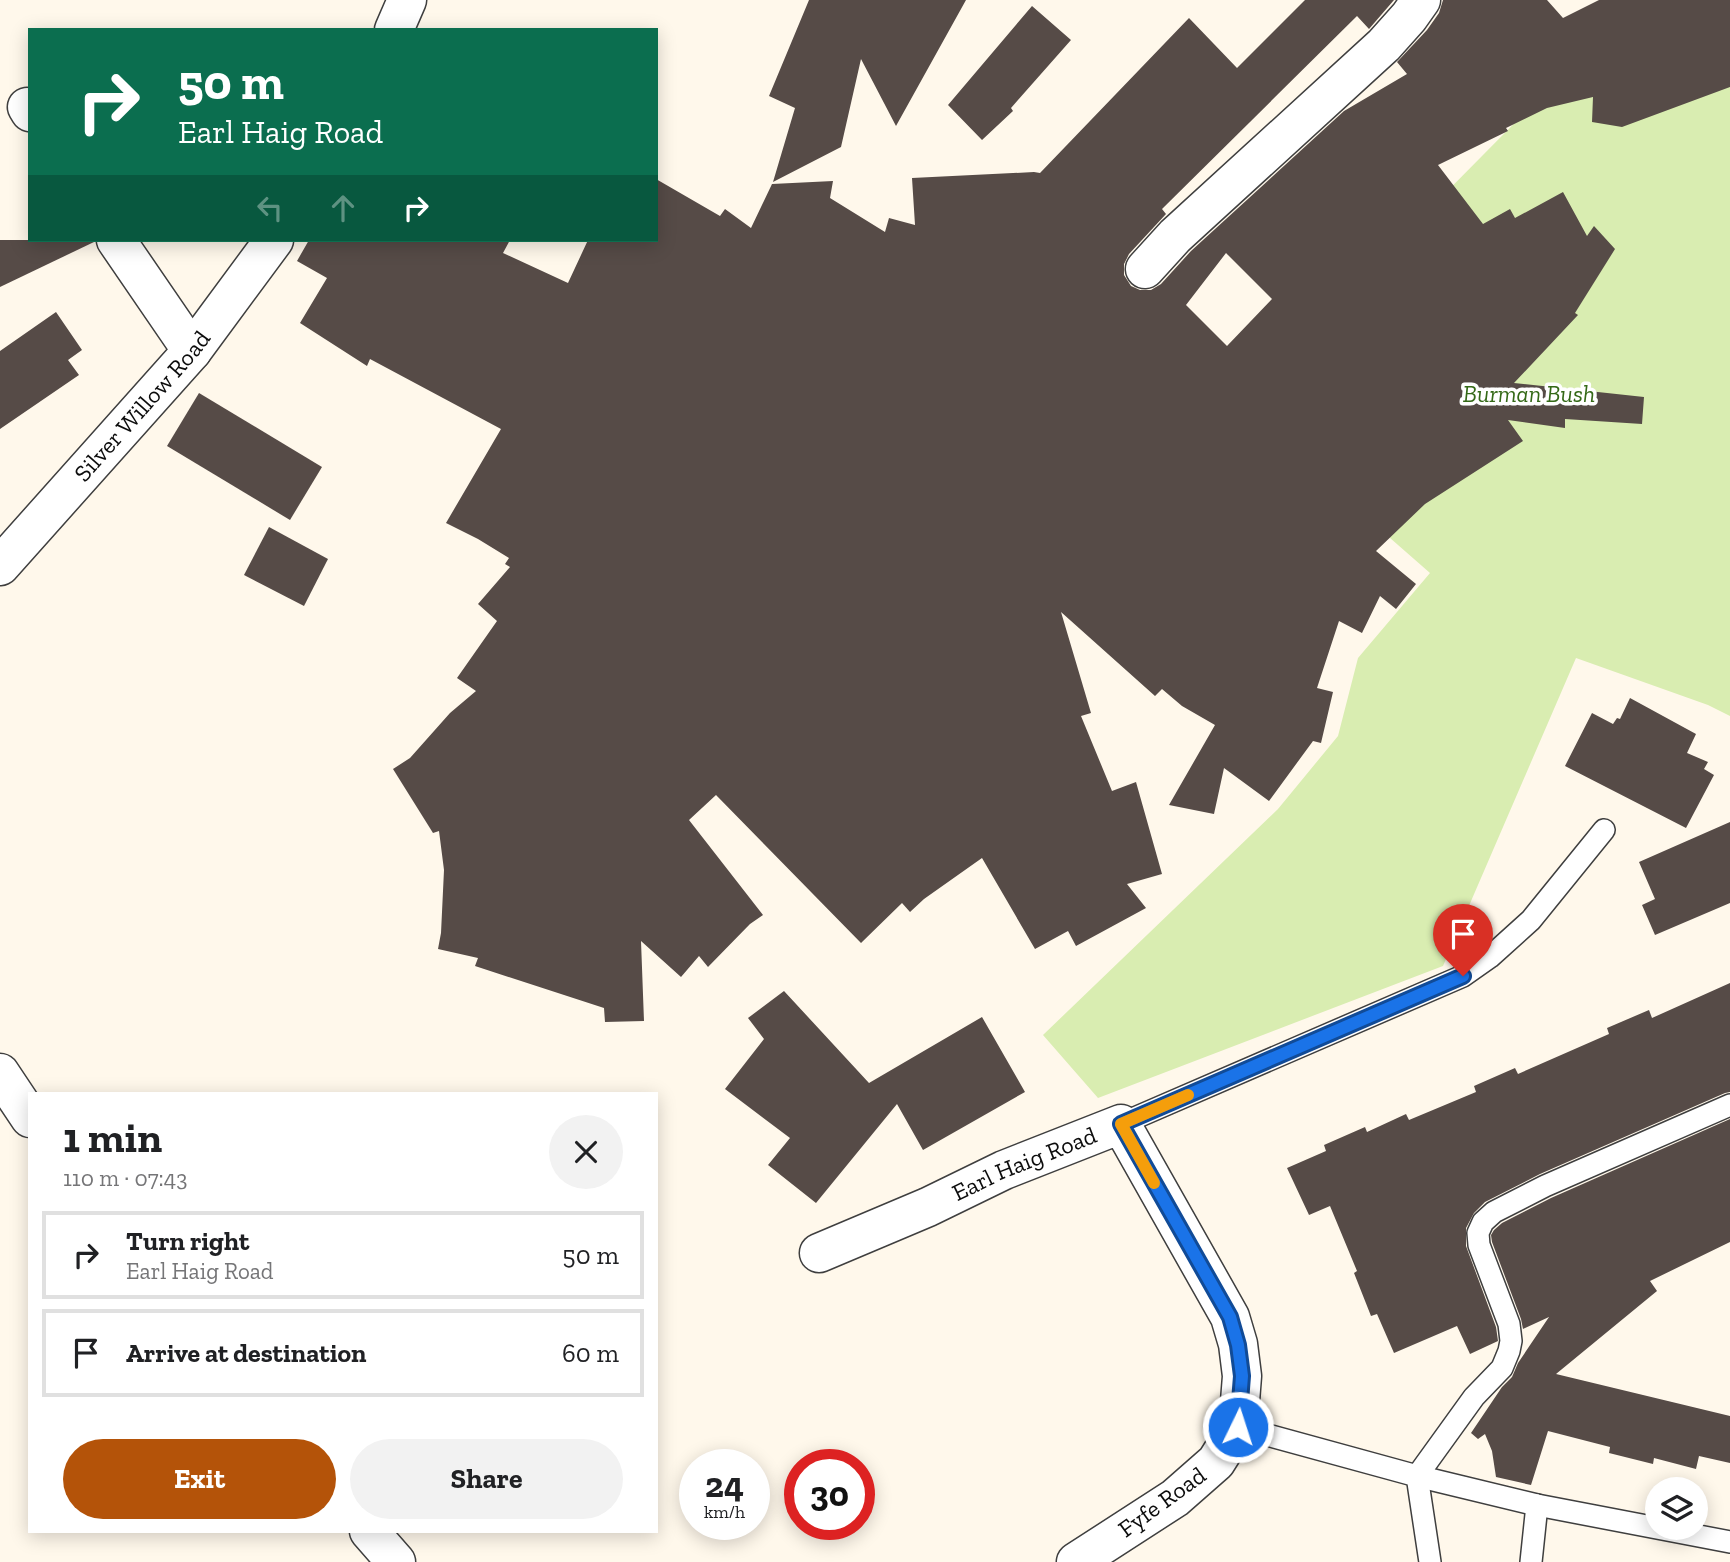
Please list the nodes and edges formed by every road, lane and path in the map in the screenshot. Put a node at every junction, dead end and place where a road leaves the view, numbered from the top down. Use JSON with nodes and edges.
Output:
{"nodes":[{"id":1,"x":407,"y":0,"type":"edge"},
{"id":2,"x":1421,"y":0,"type":"edge"},
{"id":3,"x":395,"y":28,"type":"edge"},
{"id":4,"x":117,"y":242,"type":"edge"},
{"id":5,"x":273,"y":242,"type":"edge"},
{"id":6,"x":1144,"y":269,"type":"dead end"},
{"id":7,"x":192,"y":351,"type":"junction"},
{"id":8,"x":0,"y":566,"type":"edge"},
{"id":9,"x":1604,"y":830,"type":"dead end"},
{"id":10,"x":0,"y":1073,"type":"edge"},
{"id":11,"x":1730,"y":1105,"type":"edge"},
{"id":12,"x":28,"y":1115,"type":"edge"},
{"id":13,"x":1121,"y":1124,"type":"junction"},
{"id":14,"x":819,"y":1253,"type":"dead end"},
{"id":15,"x":1238,"y":1427,"type":"junction"},
{"id":16,"x":1417,"y":1476,"type":"junction"},
{"id":17,"x":1537,"y":1505,"type":"junction"},
{"id":18,"x":371,"y":1533,"type":"edge"},
{"id":19,"x":1730,"y":1542,"type":"edge"},
{"id":20,"x":397,"y":1562,"type":"edge"},
{"id":21,"x":1076,"y":1562,"type":"edge"},
{"id":22,"x":1430,"y":1562,"type":"edge"},
{"id":23,"x":1531,"y":1562,"type":"edge"}],
"edges":[{"from":1,"to":3,"type":"street"},
{"from":2,"to":6,"type":"street"},
{"from":4,"to":7,"type":"street"},
{"from":5,"to":7,"type":"street","name":"Silver Willow Road"},
{"from":7,"to":8,"type":"street","name":"Silver Willow Road"},
{"from":9,"to":13,"type":"lane","name":"Earl Haig Road"},
{"from":10,"to":12,"type":"street"},
{"from":11,"to":16,"type":"lane"},
{"from":13,"to":14,"type":"street","name":"Earl Haig Road"},
{"from":13,"to":15,"type":"street","name":"Fyfe Road"},
{"from":15,"to":16,"type":"lane"},
{"from":15,"to":21,"type":"street","name":"Fyfe Road"},
{"from":16,"to":17,"type":"lane"},
{"from":16,"to":22,"type":"lane"},
{"from":17,"to":19,"type":"lane"},
{"from":17,"to":23,"type":"lane"},
{"from":18,"to":20,"type":"street"}]}
